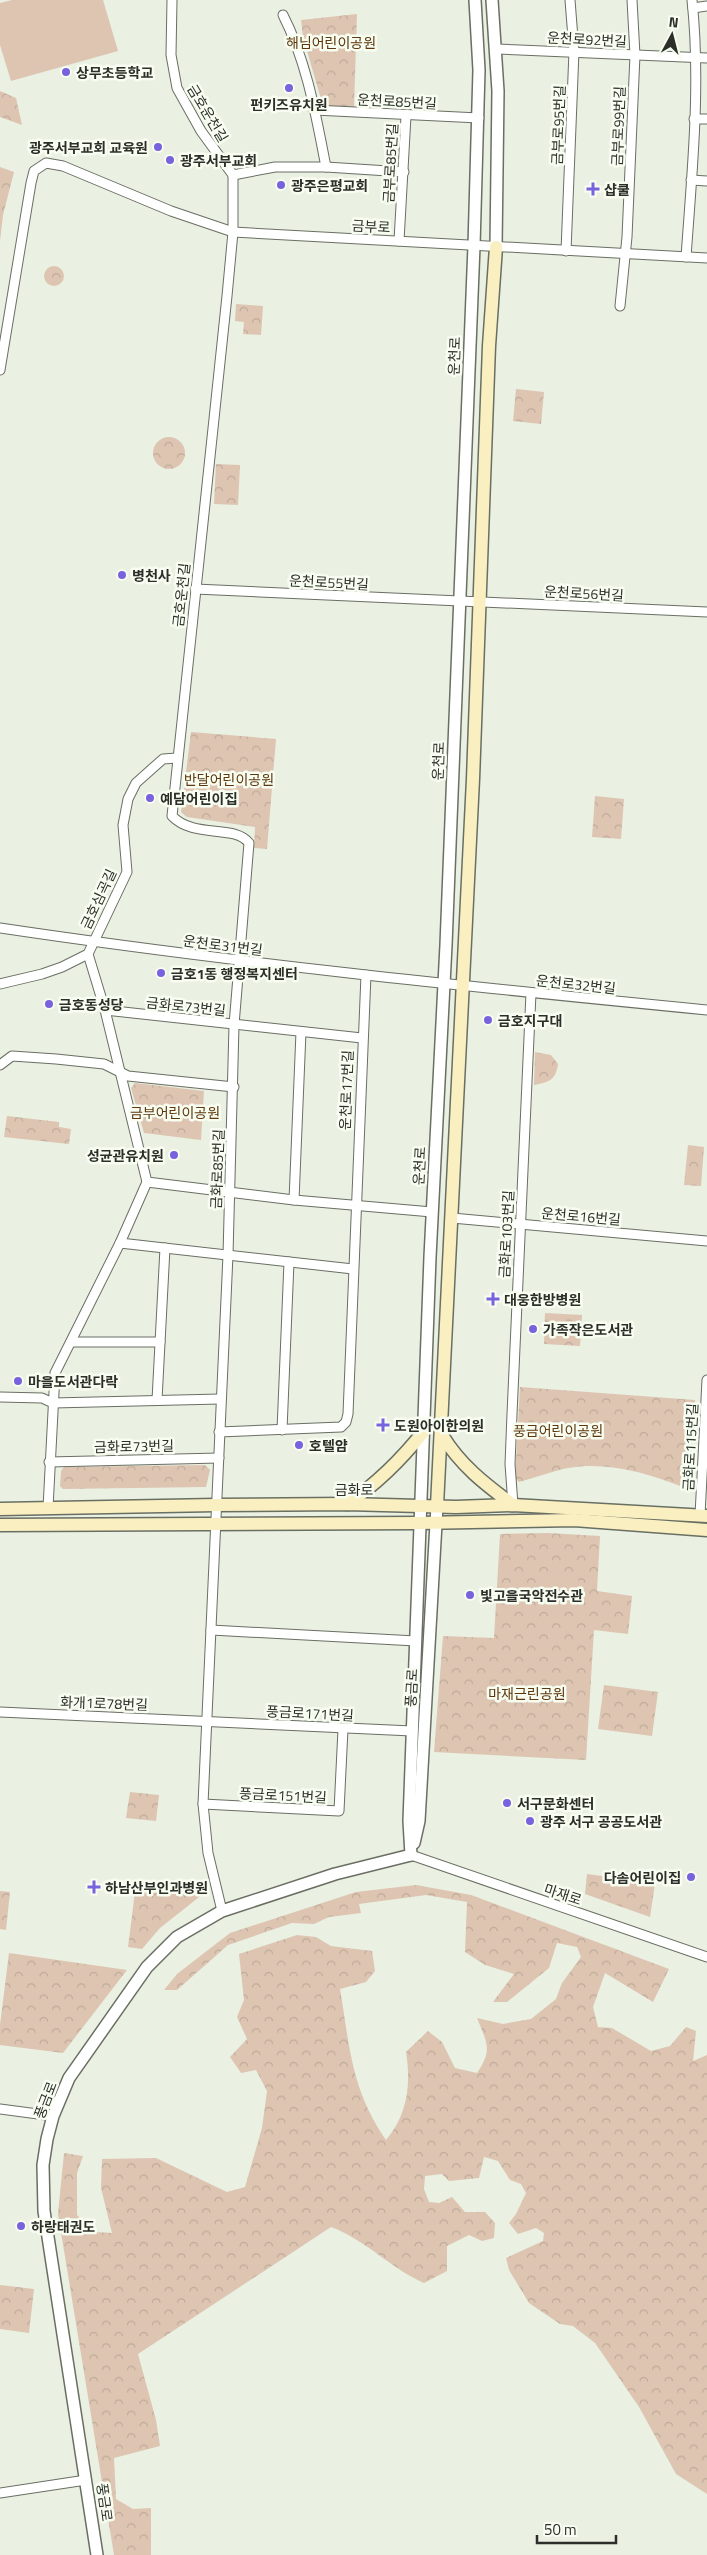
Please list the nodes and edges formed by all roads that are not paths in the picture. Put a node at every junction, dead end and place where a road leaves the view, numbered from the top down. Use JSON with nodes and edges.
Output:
{"nodes":[{"id":1,"x":172,"y":0,"type":"edge"},
{"id":2,"x":475,"y":0,"type":"edge"},
{"id":3,"x":492,"y":0,"type":"edge"},
{"id":4,"x":570,"y":0,"type":"edge"},
{"id":5,"x":632,"y":0,"type":"edge"},
{"id":6,"x":693,"y":4,"type":"edge"},
{"id":7,"x":707,"y":6,"type":"edge"},
{"id":8,"x":284,"y":15,"type":"dead end"},
{"id":9,"x":496,"y":49,"type":"junction"},
{"id":10,"x":574,"y":51,"type":"junction"},
{"id":11,"x":635,"y":55,"type":"junction"},
{"id":12,"x":695,"y":58,"type":"junction"},
{"id":13,"x":707,"y":58,"type":"edge"},
{"id":14,"x":314,"y":110,"type":"junction"},
{"id":15,"x":406,"y":116,"type":"junction"},
{"id":16,"x":478,"y":118,"type":"junction"},
{"id":17,"x":694,"y":119,"type":"junction"},
{"id":18,"x":707,"y":119,"type":"edge"},
{"id":19,"x":326,"y":167,"type":"junction"},
{"id":20,"x":404,"y":172,"type":"junction"},
{"id":21,"x":233,"y":174,"type":"junction"},
{"id":22,"x":691,"y":180,"type":"junction"},
{"id":23,"x":707,"y":181,"type":"edge"},
{"id":24,"x":233,"y":232,"type":"junction"},
{"id":25,"x":399,"y":241,"type":"junction"},
{"id":26,"x":474,"y":246,"type":"junction"},
{"id":27,"x":496,"y":247,"type":"junction"},
{"id":28,"x":566,"y":251,"type":"junction"},
{"id":29,"x":625,"y":253,"type":"junction"},
{"id":30,"x":686,"y":257,"type":"junction"},
{"id":31,"x":707,"y":258,"type":"edge"},
{"id":32,"x":620,"y":306,"type":"dead end"},
{"id":33,"x":0,"y":370,"type":"edge"},
{"id":34,"x":196,"y":589,"type":"junction"},
{"id":35,"x":460,"y":602,"type":"junction"},
{"id":36,"x":481,"y":602,"type":"junction"},
{"id":37,"x":707,"y":612,"type":"edge"},
{"id":38,"x":177,"y":758,"type":"junction"},
{"id":39,"x":0,"y":928,"type":"edge"},
{"id":40,"x":93,"y":942,"type":"junction"},
{"id":41,"x":88,"y":954,"type":"junction"},
{"id":42,"x":240,"y":961,"type":"junction"},
{"id":43,"x":366,"y":976,"type":"junction"},
{"id":44,"x":0,"y":984,"type":"edge"},
{"id":45,"x":443,"y":984,"type":"junction"},
{"id":46,"x":462,"y":986,"type":"junction"},
{"id":47,"x":531,"y":993,"type":"junction"},
{"id":48,"x":104,"y":1010,"type":"junction"},
{"id":49,"x":707,"y":1010,"type":"edge"},
{"id":50,"x":234,"y":1025,"type":"junction"},
{"id":51,"x":301,"y":1032,"type":"junction"},
{"id":52,"x":362,"y":1038,"type":"junction"},
{"id":53,"x":0,"y":1065,"type":"edge"},
{"id":54,"x":120,"y":1071,"type":"junction"},
{"id":55,"x":234,"y":1087,"type":"junction"},
{"id":56,"x":147,"y":1182,"type":"junction"},
{"id":57,"x":229,"y":1192,"type":"junction"},
{"id":58,"x":294,"y":1200,"type":"junction"},
{"id":59,"x":356,"y":1205,"type":"junction"},
{"id":60,"x":432,"y":1212,"type":"junction"},
{"id":61,"x":452,"y":1218,"type":"junction"},
{"id":62,"x":520,"y":1224,"type":"junction"},
{"id":63,"x":707,"y":1241,"type":"edge"},
{"id":64,"x":120,"y":1243,"type":"junction"},
{"id":65,"x":165,"y":1248,"type":"junction"},
{"id":66,"x":228,"y":1255,"type":"junction"},
{"id":67,"x":289,"y":1262,"type":"junction"},
{"id":68,"x":353,"y":1268,"type":"junction"},
{"id":69,"x":72,"y":1342,"type":"junction"},
{"id":70,"x":160,"y":1342,"type":"junction"},
{"id":71,"x":707,"y":1380,"type":"edge"},
{"id":72,"x":0,"y":1397,"type":"edge"},
{"id":73,"x":220,"y":1398,"type":"junction"},
{"id":74,"x":157,"y":1400,"type":"junction"},
{"id":75,"x":53,"y":1403,"type":"junction"},
{"id":76,"x":282,"y":1430,"type":"junction"},
{"id":77,"x":424,"y":1431,"type":"junction"},
{"id":78,"x":219,"y":1432,"type":"junction"},
{"id":79,"x":442,"y":1434,"type":"junction"},
{"id":80,"x":219,"y":1458,"type":"junction"},
{"id":81,"x":49,"y":1462,"type":"junction"},
{"id":82,"x":216,"y":1504,"type":"junction"},
{"id":83,"x":347,"y":1504,"type":"junction"},
{"id":84,"x":513,"y":1505,"type":"junction"},
{"id":85,"x":420,"y":1506,"type":"junction"},
{"id":86,"x":437,"y":1506,"type":"junction"},
{"id":87,"x":0,"y":1508,"type":"edge"},
{"id":88,"x":48,"y":1508,"type":"junction"},
{"id":89,"x":703,"y":1515,"type":"edge"},
{"id":90,"x":436,"y":1522,"type":"junction"},
{"id":91,"x":420,"y":1523,"type":"junction"},
{"id":92,"x":216,"y":1524,"type":"junction"},
{"id":93,"x":0,"y":1525,"type":"edge"},
{"id":94,"x":707,"y":1530,"type":"edge"},
{"id":95,"x":210,"y":1630,"type":"junction"},
{"id":96,"x":416,"y":1641,"type":"junction"},
{"id":97,"x":0,"y":1712,"type":"edge"},
{"id":98,"x":207,"y":1722,"type":"junction"},
{"id":99,"x":343,"y":1729,"type":"junction"},
{"id":100,"x":412,"y":1731,"type":"junction"},
{"id":101,"x":203,"y":1804,"type":"junction"},
{"id":102,"x":411,"y":1855,"type":"junction"},
{"id":103,"x":222,"y":1911,"type":"junction"},
{"id":104,"x":707,"y":1957,"type":"edge"},
{"id":105,"x":0,"y":2109,"type":"edge"},
{"id":106,"x":53,"y":2116,"type":"junction"},
{"id":107,"x":86,"y":2480,"type":"junction"},
{"id":108,"x":0,"y":2493,"type":"edge"},
{"id":109,"x":97,"y":2555,"type":"edge"}],
"edges":[{"from":1,"to":21,"type":"street","name":"금호운천길"},
{"from":2,"to":16,"type":"street","name":"운천로"},
{"from":3,"to":9,"type":"street"},
{"from":4,"to":10,"type":"street","name":"금부로95번길"},
{"from":5,"to":11,"type":"street","name":"금부로99번길"},
{"from":6,"to":7,"type":"street"},
{"from":6,"to":12,"type":"street"},
{"from":8,"to":14,"type":"street"},
{"from":9,"to":10,"type":"street","name":"운천로92번길"},
{"from":9,"to":27,"type":"street"},
{"from":10,"to":11,"type":"street","name":"운천로92번길"},
{"from":10,"to":28,"type":"street","name":"금부로95번길"},
{"from":11,"to":12,"type":"street","name":"운천로92번길"},
{"from":11,"to":29,"type":"street","name":"금부로99번길"},
{"from":12,"to":13,"type":"street","name":"운천로92번길"},
{"from":12,"to":17,"type":"street"},
{"from":14,"to":15,"type":"street","name":"운천로85번길"},
{"from":14,"to":19,"type":"street"},
{"from":15,"to":16,"type":"street","name":"운천로85번길"},
{"from":15,"to":20,"type":"street","name":"금부로85번길"},
{"from":16,"to":26,"type":"street","name":"운천로"},
{"from":17,"to":18,"type":"street"},
{"from":17,"to":22,"type":"street"},
{"from":19,"to":20,"type":"street"},
{"from":19,"to":21,"type":"street"},
{"from":20,"to":25,"type":"street","name":"금부로85번길"},
{"from":21,"to":24,"type":"street","name":"금호운천길"},
{"from":22,"to":23,"type":"street"},
{"from":22,"to":30,"type":"street"},
{"from":24,"to":25,"type":"street","name":"금부로"},
{"from":24,"to":33,"type":"street","name":"금부로"},
{"from":24,"to":34,"type":"street","name":"금호운천길"},
{"from":25,"to":26,"type":"street","name":"금부로"},
{"from":26,"to":27,"type":"street","name":"금부로"},
{"from":26,"to":35,"type":"street","name":"운천로"},
{"from":27,"to":28,"type":"street","name":"금부로"},
{"from":27,"to":36,"type":"main road"},
{"from":28,"to":29,"type":"street","name":"금부로"},
{"from":29,"to":30,"type":"street","name":"금부로"},
{"from":29,"to":32,"type":"street","name":"금부로99번길"},
{"from":30,"to":31,"type":"street","name":"금부로"},
{"from":34,"to":35,"type":"street","name":"운천로55번길"},
{"from":34,"to":38,"type":"street","name":"금호운천길"},
{"from":35,"to":36,"type":"street","name":"운천로56번길"},
{"from":35,"to":45,"type":"street","name":"운천로"},
{"from":36,"to":37,"type":"street","name":"운천로56번길"},
{"from":36,"to":46,"type":"main road"},
{"from":38,"to":40,"type":"street","name":"금호심곡길"},
{"from":38,"to":42,"type":"street","name":"금호운천길"},
{"from":39,"to":40,"type":"street","name":"운천로31번길"},
{"from":40,"to":41,"type":"street","name":"금호심곡길"},
{"from":40,"to":42,"type":"street","name":"운천로31번길"},
{"from":41,"to":44,"type":"street"},
{"from":41,"to":48,"type":"street"},
{"from":42,"to":43,"type":"street","name":"운천로31번길"},
{"from":42,"to":50,"type":"street","name":"금화로85번길"},
{"from":43,"to":45,"type":"street","name":"운천로31번길"},
{"from":43,"to":52,"type":"street","name":"운천로17번길"},
{"from":45,"to":46,"type":"street","name":"운천로32번길"},
{"from":45,"to":60,"type":"street","name":"운천로"},
{"from":46,"to":47,"type":"street","name":"운천로32번길"},
{"from":46,"to":61,"type":"main road"},
{"from":47,"to":49,"type":"street","name":"운천로32번길"},
{"from":47,"to":62,"type":"street","name":"금화로103번길"},
{"from":48,"to":50,"type":"street","name":"금화로73번길"},
{"from":48,"to":54,"type":"street"},
{"from":50,"to":51,"type":"street"},
{"from":50,"to":55,"type":"street","name":"금화로85번길"},
{"from":51,"to":52,"type":"street"},
{"from":51,"to":58,"type":"street"},
{"from":52,"to":59,"type":"street","name":"운천로17번길"},
{"from":53,"to":54,"type":"street"},
{"from":54,"to":55,"type":"street"},
{"from":54,"to":56,"type":"street"},
{"from":55,"to":57,"type":"street","name":"금화로85번길"},
{"from":56,"to":57,"type":"street"},
{"from":56,"to":64,"type":"street"},
{"from":57,"to":58,"type":"street"},
{"from":57,"to":66,"type":"street","name":"금화로85번길"},
{"from":58,"to":59,"type":"street"},
{"from":59,"to":60,"type":"street"},
{"from":59,"to":68,"type":"street"},
{"from":60,"to":77,"type":"street","name":"운천로"},
{"from":61,"to":62,"type":"street","name":"운천로16번길"},
{"from":61,"to":79,"type":"main road"},
{"from":62,"to":63,"type":"street","name":"운천로16번길"},
{"from":62,"to":84,"type":"street","name":"금화로103번길"},
{"from":64,"to":65,"type":"street"},
{"from":64,"to":69,"type":"street"},
{"from":65,"to":66,"type":"street"},
{"from":65,"to":70,"type":"street"},
{"from":66,"to":67,"type":"street"},
{"from":66,"to":73,"type":"street","name":"금화로85번길"},
{"from":67,"to":68,"type":"street"},
{"from":67,"to":76,"type":"street"},
{"from":68,"to":76,"type":"street"},
{"from":69,"to":70,"type":"street"},
{"from":69,"to":75,"type":"street"},
{"from":70,"to":74,"type":"street"},
{"from":71,"to":89,"type":"street","name":"금화로115번길"},
{"from":72,"to":75,"type":"street"},
{"from":73,"to":74,"type":"street"},
{"from":73,"to":78,"type":"street","name":"금화로85번길"},
{"from":74,"to":75,"type":"street"},
{"from":75,"to":81,"type":"street"},
{"from":76,"to":78,"type":"street"},
{"from":77,"to":83,"type":"main road"},
{"from":77,"to":85,"type":"street","name":"운천로"},
{"from":78,"to":80,"type":"street","name":"금화로85번길"},
{"from":79,"to":84,"type":"main road"},
{"from":79,"to":86,"type":"main road"},
{"from":80,"to":81,"type":"street","name":"금화로73번길"},
{"from":80,"to":82,"type":"street","name":"금화로85번길"},
{"from":81,"to":88,"type":"street"},
{"from":82,"to":83,"type":"main road","name":"금화로"},
{"from":82,"to":88,"type":"main road","name":"금화로"},
{"from":82,"to":92,"type":"street"},
{"from":83,"to":85,"type":"main road","name":"금화로"},
{"from":84,"to":86,"type":"main road","name":"금화로"},
{"from":84,"to":89,"type":"main road","name":"금화로"},
{"from":85,"to":86,"type":"main road","name":"금화로"},
{"from":85,"to":91,"type":"street","name":"운천로"},
{"from":86,"to":90,"type":"street"},
{"from":87,"to":88,"type":"main road","name":"금화로"},
{"from":90,"to":91,"type":"main road"},
{"from":90,"to":94,"type":"main road"},
{"from":90,"to":102,"type":"street","name":"풍금로"},
{"from":91,"to":92,"type":"main road"},
{"from":91,"to":96,"type":"street","name":"풍금로"},
{"from":92,"to":93,"type":"main road"},
{"from":92,"to":95,"type":"street"},
{"from":95,"to":96,"type":"street"},
{"from":95,"to":98,"type":"street"},
{"from":96,"to":100,"type":"street","name":"풍금로"},
{"from":97,"to":98,"type":"street","name":"화개1로78번길"},
{"from":98,"to":99,"type":"street","name":"풍금로171번길"},
{"from":98,"to":101,"type":"street"},
{"from":99,"to":100,"type":"street","name":"풍금로171번길"},
{"from":99,"to":101,"type":"street","name":"풍금로151번길"},
{"from":100,"to":102,"type":"street","name":"풍금로"},
{"from":101,"to":103,"type":"street"},
{"from":102,"to":103,"type":"street","name":"풍금로"},
{"from":102,"to":104,"type":"street","name":"마재로"},
{"from":103,"to":106,"type":"street","name":"풍금로"},
{"from":105,"to":106,"type":"street"},
{"from":106,"to":107,"type":"street","name":"풍금로"},
{"from":107,"to":108,"type":"street"},
{"from":107,"to":109,"type":"street","name":"풍금로"}]}
